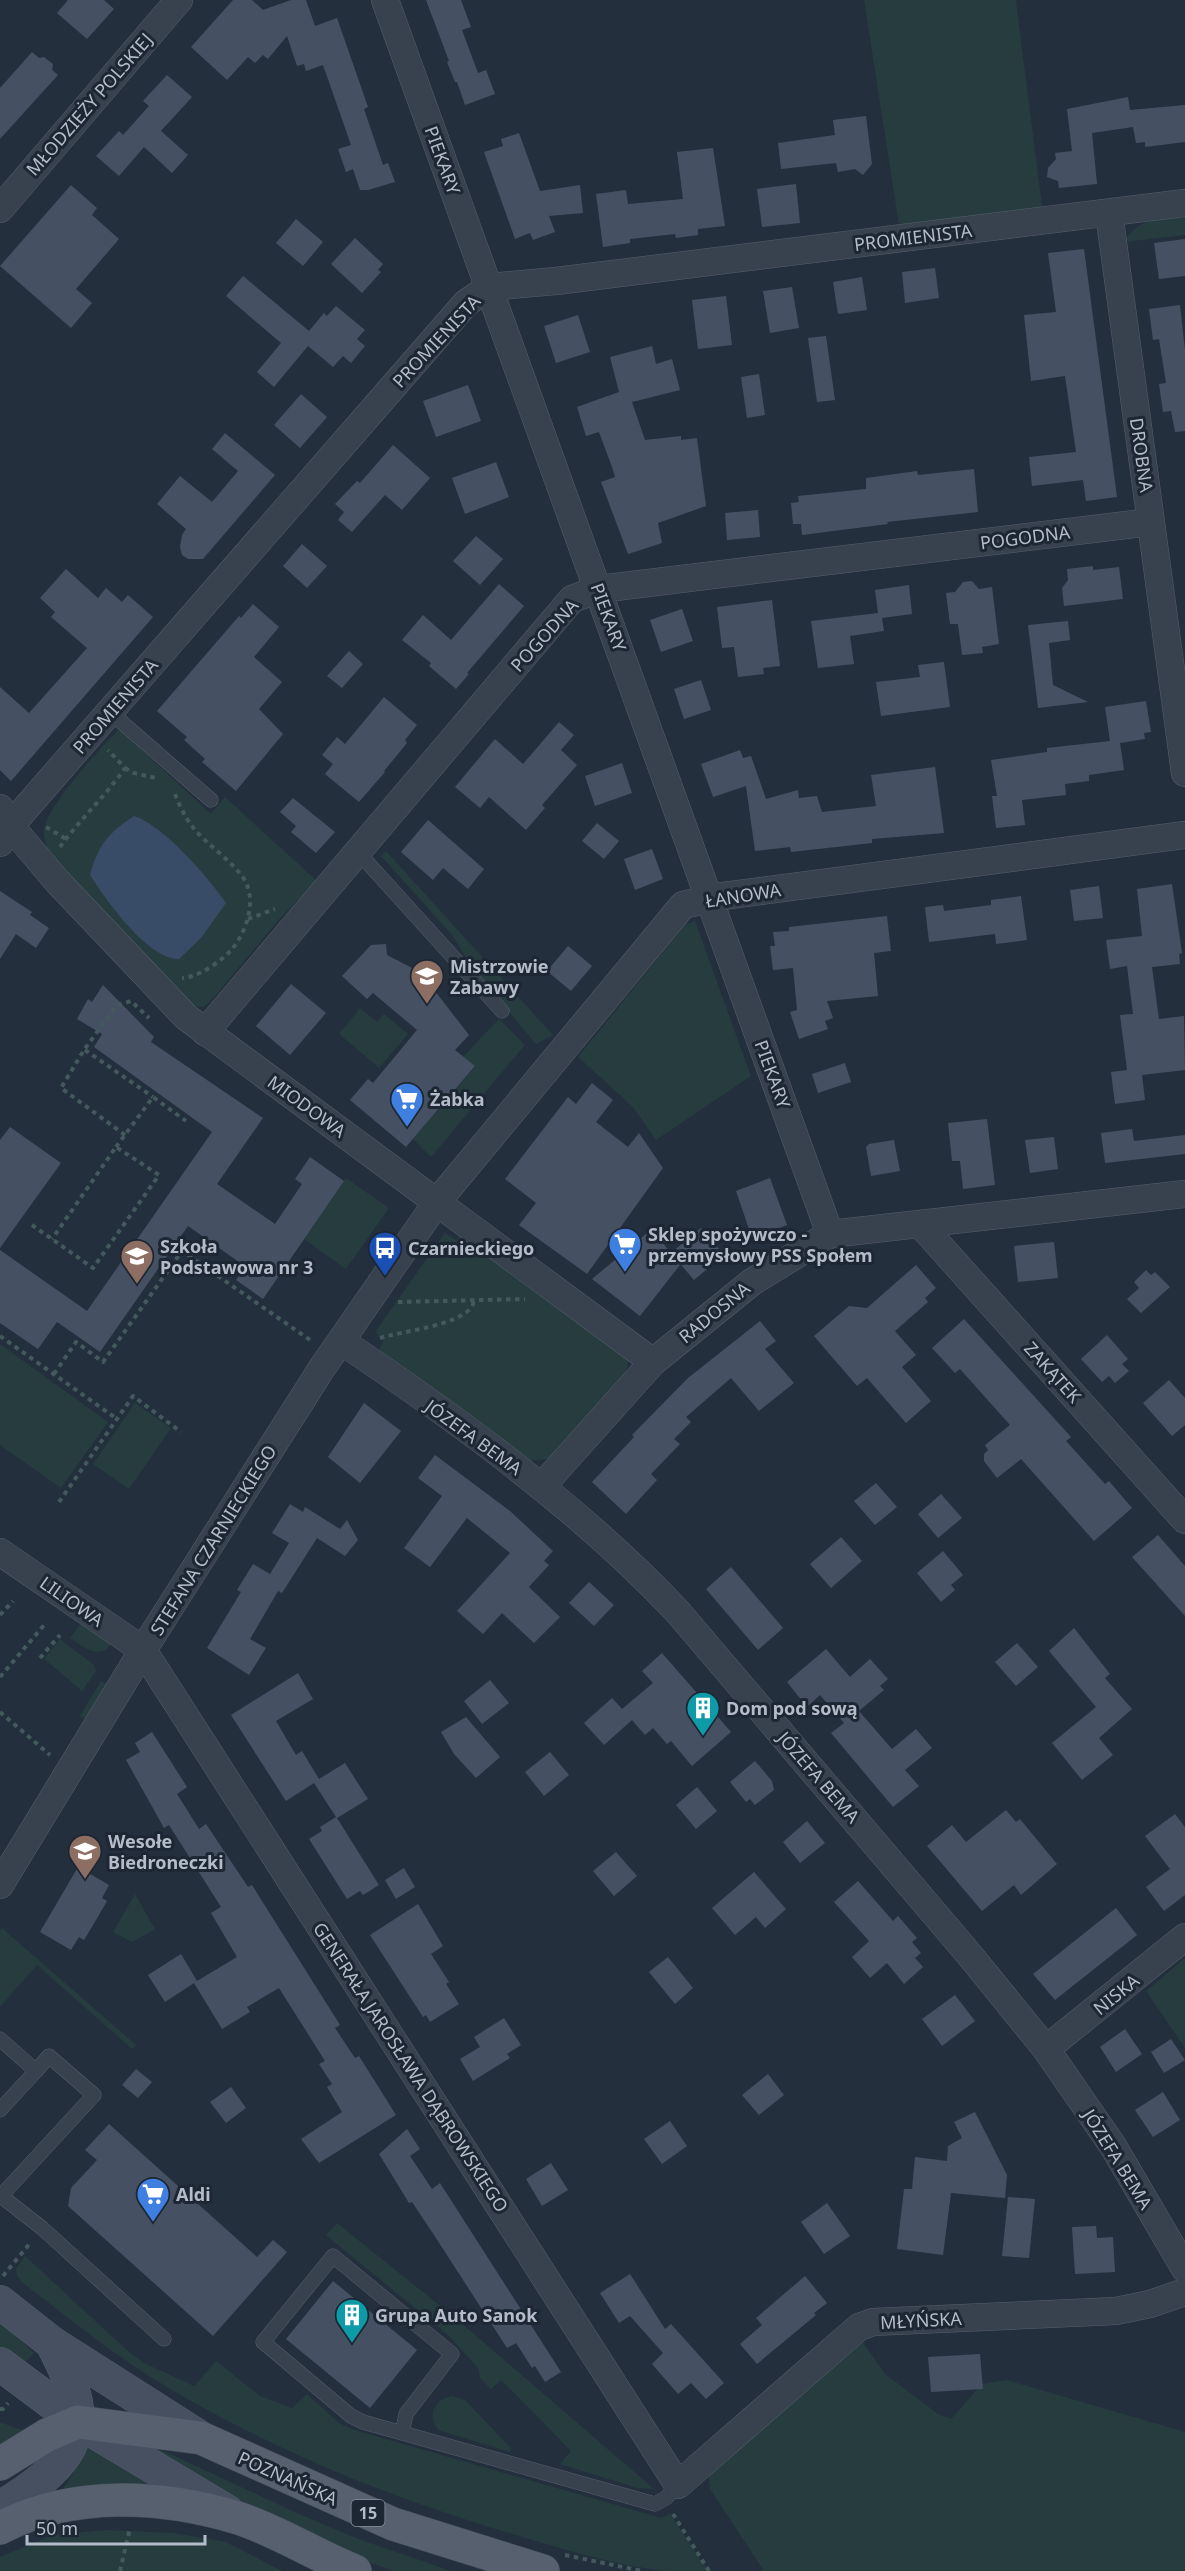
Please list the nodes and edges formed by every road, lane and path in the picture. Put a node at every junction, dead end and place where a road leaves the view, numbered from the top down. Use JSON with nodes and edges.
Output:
{"nodes":[{"id":1,"x":179,"y":0,"type":"edge"},
{"id":2,"x":386,"y":0,"type":"edge"},
{"id":3,"x":1185,"y":203,"type":"edge"},
{"id":4,"x":0,"y":209,"type":"edge"},
{"id":5,"x":1108,"y":213,"type":"junction"},
{"id":6,"x":489,"y":287,"type":"junction"},
{"id":7,"x":1151,"y":522,"type":"junction"},
{"id":8,"x":599,"y":589,"type":"junction"},
{"id":9,"x":110,"y":712,"type":"junction"},
{"id":10,"x":106,"y":748,"type":"dead end"},
{"id":11,"x":125,"y":768,"type":"junction"},
{"id":12,"x":1185,"y":773,"type":"edge"},
{"id":13,"x":164,"y":781,"type":"dead end"},
{"id":14,"x":173,"y":791,"type":"dead end"},
{"id":15,"x":211,"y":800,"type":"dead end"},
{"id":16,"x":4,"y":825,"type":"edge"},
{"id":17,"x":1185,"y":835,"type":"edge"},
{"id":18,"x":58,"y":850,"type":"dead end"},
{"id":19,"x":357,"y":851,"type":"junction"},
{"id":20,"x":709,"y":899,"type":"junction"},
{"id":21,"x":175,"y":990,"type":"junction"},
{"id":22,"x":502,"y":1011,"type":"dead end"},
{"id":23,"x":205,"y":1032,"type":"junction"},
{"id":24,"x":84,"y":1050,"type":"junction"},
{"id":25,"x":153,"y":1097,"type":"junction"},
{"id":26,"x":186,"y":1121,"type":"dead end"},
{"id":27,"x":125,"y":1135,"type":"junction"},
{"id":28,"x":116,"y":1147,"type":"junction"},
{"id":29,"x":1185,"y":1194,"type":"edge"},
{"id":30,"x":437,"y":1202,"type":"junction"},
{"id":31,"x":920,"y":1224,"type":"junction"},
{"id":32,"x":32,"y":1225,"type":"dead end"},
{"id":33,"x":830,"y":1234,"type":"junction"},
{"id":34,"x":52,"y":1239,"type":"junction"},
{"id":35,"x":553,"y":1288,"type":"junction"},
{"id":36,"x":474,"y":1300,"type":"junction"},
{"id":37,"x":388,"y":1303,"type":"dead end"},
{"id":38,"x":0,"y":1335,"type":"edge"},
{"id":39,"x":309,"y":1340,"type":"dead end"},
{"id":40,"x":341,"y":1341,"type":"junction"},
{"id":41,"x":374,"y":1342,"type":"dead end"},
{"id":42,"x":653,"y":1362,"type":"junction"},
{"id":43,"x":54,"y":1374,"type":"junction"},
{"id":44,"x":117,"y":1419,"type":"junction"},
{"id":45,"x":181,"y":1432,"type":"dead end"},
{"id":46,"x":543,"y":1486,"type":"junction"},
{"id":47,"x":58,"y":1502,"type":"dead end"},
{"id":48,"x":1185,"y":1520,"type":"edge"},
{"id":49,"x":0,"y":1552,"type":"edge"},
{"id":50,"x":13,"y":1601,"type":"dead end"},
{"id":51,"x":0,"y":1615,"type":"edge"},
{"id":52,"x":45,"y":1624,"type":"dead end"},
{"id":53,"x":60,"y":1635,"type":"dead end"},
{"id":54,"x":143,"y":1650,"type":"junction"},
{"id":55,"x":40,"y":1658,"type":"dead end"},
{"id":56,"x":0,"y":1677,"type":"edge"},
{"id":57,"x":0,"y":1712,"type":"edge"},
{"id":58,"x":50,"y":1755,"type":"dead end"},
{"id":59,"x":0,"y":1885,"type":"edge"},
{"id":60,"x":1185,"y":1937,"type":"edge"},
{"id":61,"x":0,"y":2039,"type":"edge"},
{"id":62,"x":1046,"y":2049,"type":"junction"},
{"id":63,"x":36,"y":2071,"type":"junction"},
{"id":64,"x":0,"y":2110,"type":"edge"},
{"id":65,"x":1,"y":2195,"type":"edge"},
{"id":66,"x":20,"y":2255,"type":"dead end"},
{"id":67,"x":1185,"y":2269,"type":"edge"},
{"id":68,"x":4,"y":2284,"type":"edge"},
{"id":69,"x":1185,"y":2292,"type":"edge"},
{"id":70,"x":164,"y":2339,"type":"dead end"},
{"id":71,"x":52,"y":2343,"type":"junction"},
{"id":72,"x":0,"y":2364,"type":"edge"},
{"id":73,"x":78,"y":2422,"type":"junction"},
{"id":74,"x":402,"y":2433,"type":"junction"},
{"id":75,"x":201,"y":2438,"type":"junction"},
{"id":76,"x":0,"y":2464,"type":"edge"},
{"id":77,"x":672,"y":2491,"type":"junction"},
{"id":78,"x":0,"y":2508,"type":"edge"},
{"id":79,"x":239,"y":2519,"type":"junction"},
{"id":80,"x":130,"y":2524,"type":"dead end"},
{"id":81,"x":0,"y":2528,"type":"edge"},
{"id":82,"x":551,"y":2562,"type":"edge"},
{"id":83,"x":120,"y":2571,"type":"edge"},
{"id":84,"x":356,"y":2571,"type":"edge"},
{"id":85,"x":642,"y":2571,"type":"edge"},
{"id":86,"x":709,"y":2571,"type":"edge"}],
"edges":[{"from":1,"to":4,"type":"street","name":"MŁODZIEŻY POLSKIEJ"},
{"from":2,"to":6,"type":"street","name":"PIEKARY"},
{"from":3,"to":5,"type":"street"},
{"from":5,"to":6,"type":"street","name":"PROMIENISTA"},
{"from":5,"to":7,"type":"street","name":"DROBNA"},
{"from":6,"to":8,"type":"street","name":"PIEKARY"},
{"from":6,"to":9,"type":"street","name":"PROMIENISTA"},
{"from":7,"to":8,"type":"street","name":"POGODNA"},
{"from":7,"to":12,"type":"street","name":"DROBNA"},
{"from":8,"to":19,"type":"street","name":"POGODNA"},
{"from":8,"to":20,"type":"street","name":"PIEKARY"},
{"from":9,"to":15,"type":"lane"},
{"from":9,"to":16,"type":"street","name":"PROMIENISTA"},
{"from":10,"to":11,"type":"path"},
{"from":11,"to":13,"type":"path"},
{"from":11,"to":18,"type":"path"},
{"from":14,"to":21,"type":"path"},
{"from":16,"to":21,"type":"street","name":"MIODOWA"},
{"from":17,"to":20,"type":"street","name":"ŁANOWA"},
{"from":19,"to":22,"type":"lane"},
{"from":19,"to":23,"type":"street","name":"POGODNA"},
{"from":20,"to":30,"type":"street","name":"ŁANOWA"},
{"from":20,"to":33,"type":"street","name":"PIEKARY"},
{"from":21,"to":23,"type":"street","name":"MIODOWA"},
{"from":21,"to":24,"type":"path"},
{"from":23,"to":30,"type":"street","name":"MIODOWA"},
{"from":24,"to":25,"type":"path"},
{"from":24,"to":27,"type":"path"},
{"from":25,"to":26,"type":"path"},
{"from":25,"to":27,"type":"path"},
{"from":27,"to":28,"type":"path"},
{"from":28,"to":34,"type":"path"},
{"from":28,"to":34,"type":"path"},
{"from":29,"to":31,"type":"street","name":"RADOSNA"},
{"from":30,"to":35,"type":"street","name":"MIODOWA"},
{"from":30,"to":40,"type":"street","name":"STEFANA CZARNIECKIEGO"},
{"from":31,"to":33,"type":"street","name":"RADOSNA"},
{"from":31,"to":48,"type":"street","name":"ZAKĄTEK"},
{"from":32,"to":34,"type":"path"},
{"from":33,"to":42,"type":"street","name":"RADOSNA"},
{"from":35,"to":36,"type":"path"},
{"from":35,"to":42,"type":"street","name":"MIODOWA"},
{"from":36,"to":37,"type":"path"},
{"from":36,"to":41,"type":"path"},
{"from":38,"to":43,"type":"path"},
{"from":39,"to":43,"type":"path"},
{"from":40,"to":46,"type":"street","name":"JÓZEFA BEMA"},
{"from":40,"to":54,"type":"street","name":"STEFANA CZARNIECKIEGO"},
{"from":42,"to":46,"type":"street","name":"RADOSNA"},
{"from":43,"to":44,"type":"path"},
{"from":44,"to":45,"type":"path"},
{"from":44,"to":47,"type":"path"},
{"from":46,"to":62,"type":"street","name":"JÓZEFA BEMA"},
{"from":49,"to":54,"type":"street","name":"LILIOWA"},
{"from":50,"to":51,"type":"path"},
{"from":52,"to":56,"type":"path"},
{"from":53,"to":55,"type":"path"},
{"from":54,"to":59,"type":"street","name":"STEFANA CZARNIECKIEGO"},
{"from":54,"to":77,"type":"street","name":"GENERAŁA JAROSŁAWA DĄBROWSKIEGO"},
{"from":57,"to":58,"type":"path"},
{"from":60,"to":62,"type":"street","name":"NISKA"},
{"from":61,"to":63,"type":"lane"},
{"from":62,"to":67,"type":"street","name":"JÓZEFA BEMA"},
{"from":63,"to":64,"type":"lane"},
{"from":63,"to":65,"type":"lane"},
{"from":65,"to":70,"type":"lane"},
{"from":66,"to":68,"type":"path"},
{"from":68,"to":71,"type":"main road","name":"POZNAŃSKA"},
{"from":69,"to":77,"type":"street","name":"MŁYŃSKA"},
{"from":71,"to":73,"type":"main road","name":"POZNAŃSKA"},
{"from":71,"to":75,"type":"main road","name":"POZNAŃSKA","number":"15"},
{"from":72,"to":73,"type":"main road"},
{"from":73,"to":75,"type":"main road","number":"15"},
{"from":73,"to":76,"type":"main road"},
{"from":73,"to":78,"type":"main road"},
{"from":73,"to":79,"type":"main road"},
{"from":74,"to":74,"type":"lane"},
{"from":74,"to":77,"type":"lane"},
{"from":75,"to":82,"type":"main road","name":"POZNAŃSKA","number":"15"},
{"from":77,"to":86,"type":"path"},
{"from":79,"to":81,"type":"main road"},
{"from":79,"to":84,"type":"main road"},
{"from":80,"to":83,"type":"path"},
{"from":82,"to":85,"type":"path"}]}
